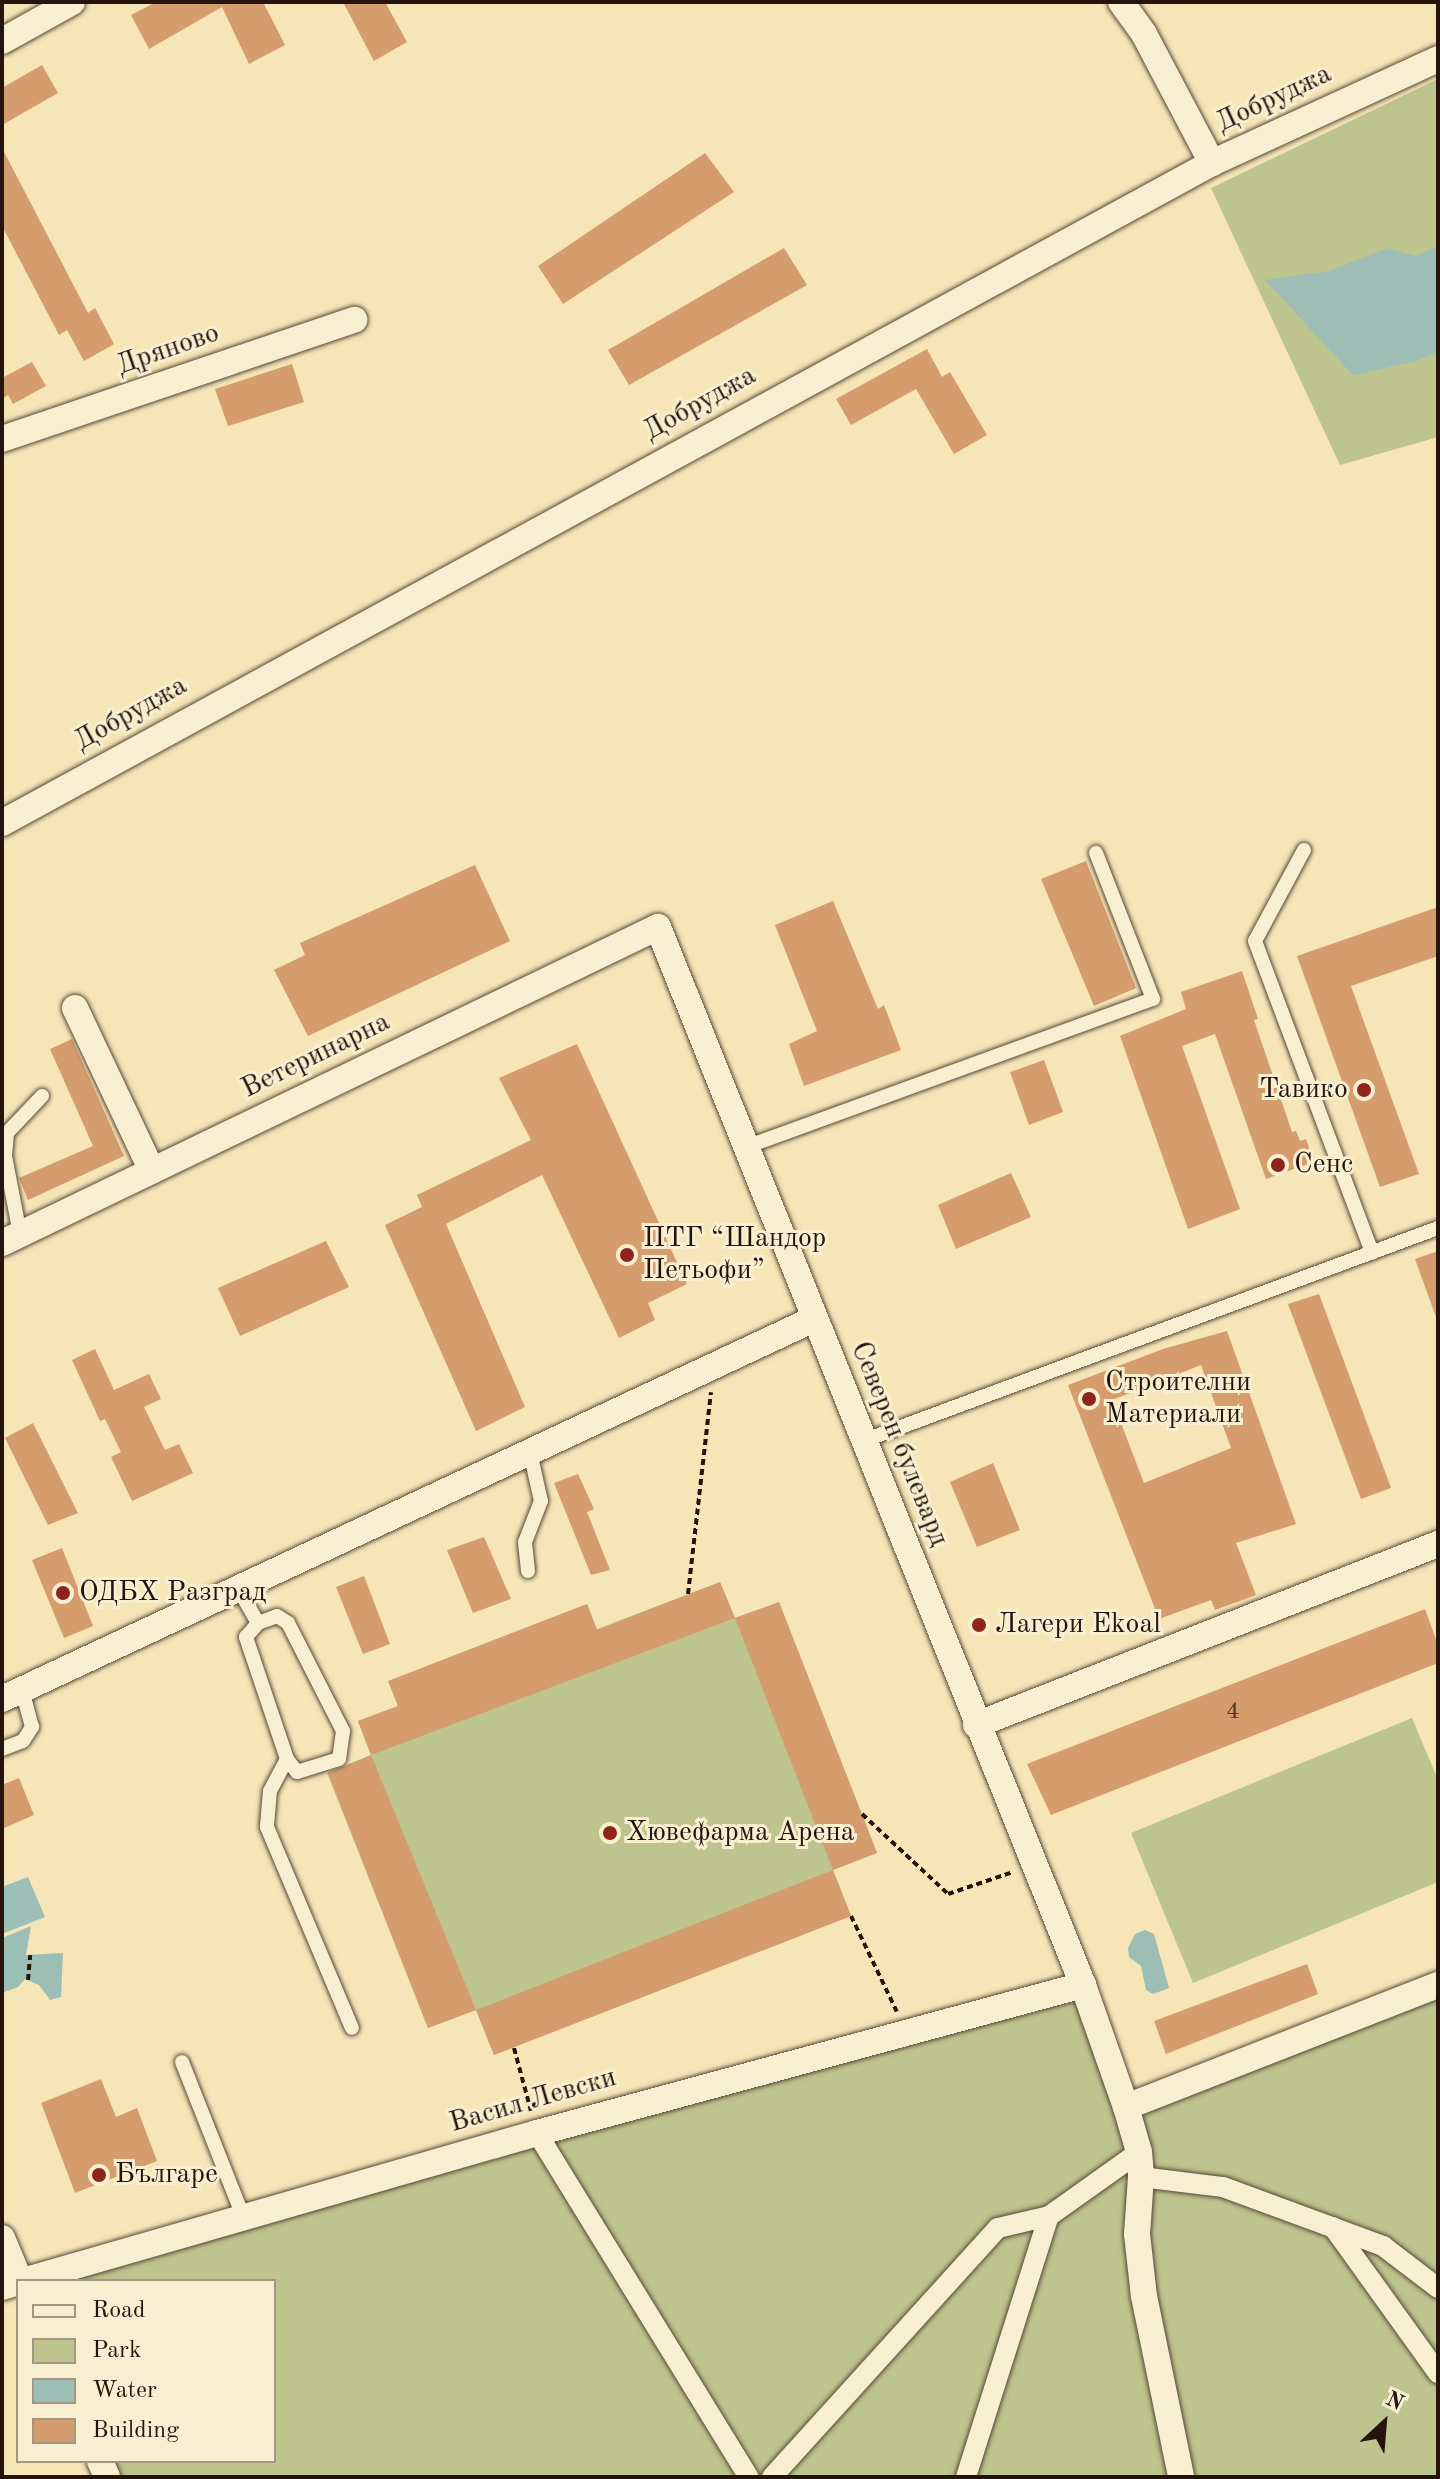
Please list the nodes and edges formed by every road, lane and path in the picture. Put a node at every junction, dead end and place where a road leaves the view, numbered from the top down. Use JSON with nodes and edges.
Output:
{"nodes":[{"id":1,"x":72,"y":2,"type":"edge"},
{"id":2,"x":1121,"y":2,"type":"edge"},
{"id":3,"x":2,"y":41,"type":"edge"},
{"id":4,"x":1438,"y":59,"type":"edge"},
{"id":5,"x":1212,"y":163,"type":"junction"},
{"id":6,"x":354,"y":320,"type":"dead end"},
{"id":7,"x":2,"y":439,"type":"edge"},
{"id":8,"x":2,"y":823,"type":"edge"},
{"id":9,"x":1304,"y":850,"type":"dead end"},
{"id":10,"x":1096,"y":853,"type":"dead end"},
{"id":11,"x":658,"y":927,"type":"joint"},
{"id":12,"x":75,"y":1008,"type":"dead end"},
{"id":13,"x":42,"y":1096,"type":"dead end"},
{"id":14,"x":746,"y":1147,"type":"junction"},
{"id":15,"x":152,"y":1171,"type":"junction"},
{"id":16,"x":1438,"y":1228,"type":"edge"},
{"id":17,"x":11,"y":1238,"type":"edge"},
{"id":18,"x":1372,"y":1253,"type":"junction"},
{"id":19,"x":814,"y":1319,"type":"junction"},
{"id":20,"x":714,"y":1366,"type":"junction"},
{"id":21,"x":863,"y":1441,"type":"junction"},
{"id":22,"x":530,"y":1452,"type":"junction"},
{"id":23,"x":1438,"y":1544,"type":"edge"},
{"id":24,"x":528,"y":1571,"type":"dead end"},
{"id":25,"x":238,"y":1588,"type":"junction"},
{"id":26,"x":688,"y":1594,"type":"dead end"},
{"id":27,"x":258,"y":1623,"type":"junction"},
{"id":28,"x":12,"y":1694,"type":"edge"},
{"id":29,"x":976,"y":1725,"type":"junction"},
{"id":30,"x":2,"y":1749,"type":"edge"},
{"id":31,"x":287,"y":1759,"type":"junction"},
{"id":32,"x":862,"y":1814,"type":"dead end"},
{"id":33,"x":1034,"y":1865,"type":"junction"},
{"id":34,"x":851,"y":1916,"type":"dead end"},
{"id":35,"x":30,"y":1955,"type":"dead end"},
{"id":36,"x":28,"y":1980,"type":"dead end"},
{"id":37,"x":1083,"y":1985,"type":"junction"},
{"id":38,"x":1438,"y":1985,"type":"edge"},
{"id":39,"x":352,"y":2028,"type":"dead end"},
{"id":40,"x":906,"y":2033,"type":"junction"},
{"id":41,"x":514,"y":2048,"type":"dead end"},
{"id":42,"x":182,"y":2062,"type":"dead end"},
{"id":43,"x":1126,"y":2107,"type":"junction"},
{"id":44,"x":537,"y":2133,"type":"junction"},
{"id":45,"x":1140,"y":2165,"type":"junction"},
{"id":46,"x":243,"y":2216,"type":"junction"},
{"id":47,"x":1049,"y":2216,"type":"junction"},
{"id":48,"x":1333,"y":2227,"type":"junction"},
{"id":49,"x":2,"y":2238,"type":"edge"},
{"id":50,"x":20,"y":2279,"type":"edge"},
{"id":51,"x":23,"y":2279,"type":"edge"},
{"id":52,"x":1438,"y":2288,"type":"edge"},
{"id":53,"x":1438,"y":2373,"type":"edge"},
{"id":54,"x":749,"y":2477,"type":"edge"},
{"id":55,"x":772,"y":2477,"type":"edge"},
{"id":56,"x":966,"y":2477,"type":"edge"},
{"id":57,"x":1181,"y":2477,"type":"edge"}],
"edges":[{"from":1,"to":3,"type":"street"},
{"from":2,"to":5,"type":"street"},
{"from":4,"to":5,"type":"street","name":"Добруджа"},
{"from":5,"to":8,"type":"street","name":"Добруджа"},
{"from":6,"to":7,"type":"street","name":"Дряново"},
{"from":9,"to":18,"type":"lane"},
{"from":10,"to":14,"type":"lane"},
{"from":11,"to":14,"type":"street","name":"Северен булевард"},
{"from":11,"to":15,"type":"street","name":"Ветеринарна"},
{"from":12,"to":15,"type":"street"},
{"from":13,"to":17,"type":"lane"},
{"from":14,"to":19,"type":"street","name":"Северен булевард"},
{"from":15,"to":17,"type":"street","name":"Ветеринарна"},
{"from":16,"to":18,"type":"lane"},
{"from":18,"to":21,"type":"lane"},
{"from":19,"to":20,"type":"street"},
{"from":19,"to":21,"type":"street","name":"Северен булевард"},
{"from":20,"to":22,"type":"street"},
{"from":20,"to":26,"type":"path"},
{"from":21,"to":29,"type":"street","name":"Северен булевард"},
{"from":22,"to":24,"type":"lane"},
{"from":22,"to":25,"type":"street"},
{"from":23,"to":29,"type":"street"},
{"from":25,"to":27,"type":"lane"},
{"from":25,"to":28,"type":"street"},
{"from":27,"to":31,"type":"lane"},
{"from":27,"to":31,"type":"lane"},
{"from":28,"to":30,"type":"lane"},
{"from":29,"to":33,"type":"street","name":"Северен булевард"},
{"from":31,"to":39,"type":"lane"},
{"from":32,"to":33,"type":"path"},
{"from":33,"to":37,"type":"street","name":"Северен булевард"},
{"from":34,"to":40,"type":"path"},
{"from":35,"to":36,"type":"path"},
{"from":37,"to":40,"type":"street","name":"Васил Левски"},
{"from":37,"to":43,"type":"street","name":"Северен булевард"},
{"from":38,"to":43,"type":"street"},
{"from":40,"to":44,"type":"street","name":"Васил Левски"},
{"from":41,"to":44,"type":"path"},
{"from":42,"to":46,"type":"lane"},
{"from":43,"to":45,"type":"street","name":"Северен булевард"},
{"from":44,"to":46,"type":"street","name":"Васил Левски"},
{"from":44,"to":54,"type":"street"},
{"from":45,"to":47,"type":"street"},
{"from":45,"to":48,"type":"street"},
{"from":45,"to":57,"type":"street"},
{"from":46,"to":51,"type":"street","name":"Васил Левски"},
{"from":47,"to":55,"type":"street"},
{"from":47,"to":56,"type":"street"},
{"from":48,"to":52,"type":"street"},
{"from":48,"to":53,"type":"street"},
{"from":49,"to":50,"type":"street"}]}
